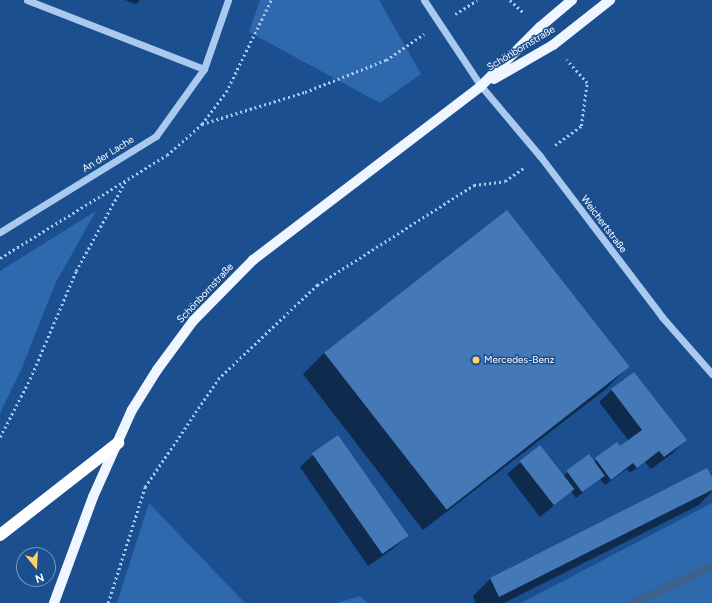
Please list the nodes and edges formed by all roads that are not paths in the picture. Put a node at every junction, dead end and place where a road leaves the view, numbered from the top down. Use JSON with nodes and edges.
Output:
{"nodes":[{"id":1,"x":27,"y":0,"type":"edge"},
{"id":2,"x":228,"y":0,"type":"edge"},
{"id":3,"x":424,"y":0,"type":"edge"},
{"id":4,"x":572,"y":0,"type":"edge"},
{"id":5,"x":610,"y":0,"type":"edge"},
{"id":6,"x":204,"y":69,"type":"junction"},
{"id":7,"x":481,"y":86,"type":"junction"},
{"id":8,"x":0,"y":232,"type":"edge"},
{"id":9,"x":712,"y":374,"type":"edge"},
{"id":10,"x":118,"y":443,"type":"junction"},
{"id":11,"x":0,"y":536,"type":"edge"},
{"id":12,"x":54,"y":603,"type":"edge"}],
"edges":[{"from":1,"to":6,"type":"street"},
{"from":2,"to":6,"type":"street","name":"An der Lache"},
{"from":3,"to":7,"type":"street","name":"Weichertstraße"},
{"from":4,"to":7,"type":"main road","name":"Schönbornstraße"},
{"from":5,"to":7,"type":"main road","name":"Schönbornstraße"},
{"from":6,"to":8,"type":"street","name":"An der Lache"},
{"from":7,"to":9,"type":"street","name":"Weichertstraße"},
{"from":7,"to":10,"type":"main road","name":"Schönbornstraße"},
{"from":10,"to":11,"type":"highway"},
{"from":10,"to":12,"type":"main road","name":"Schönbornstraße"}]}
